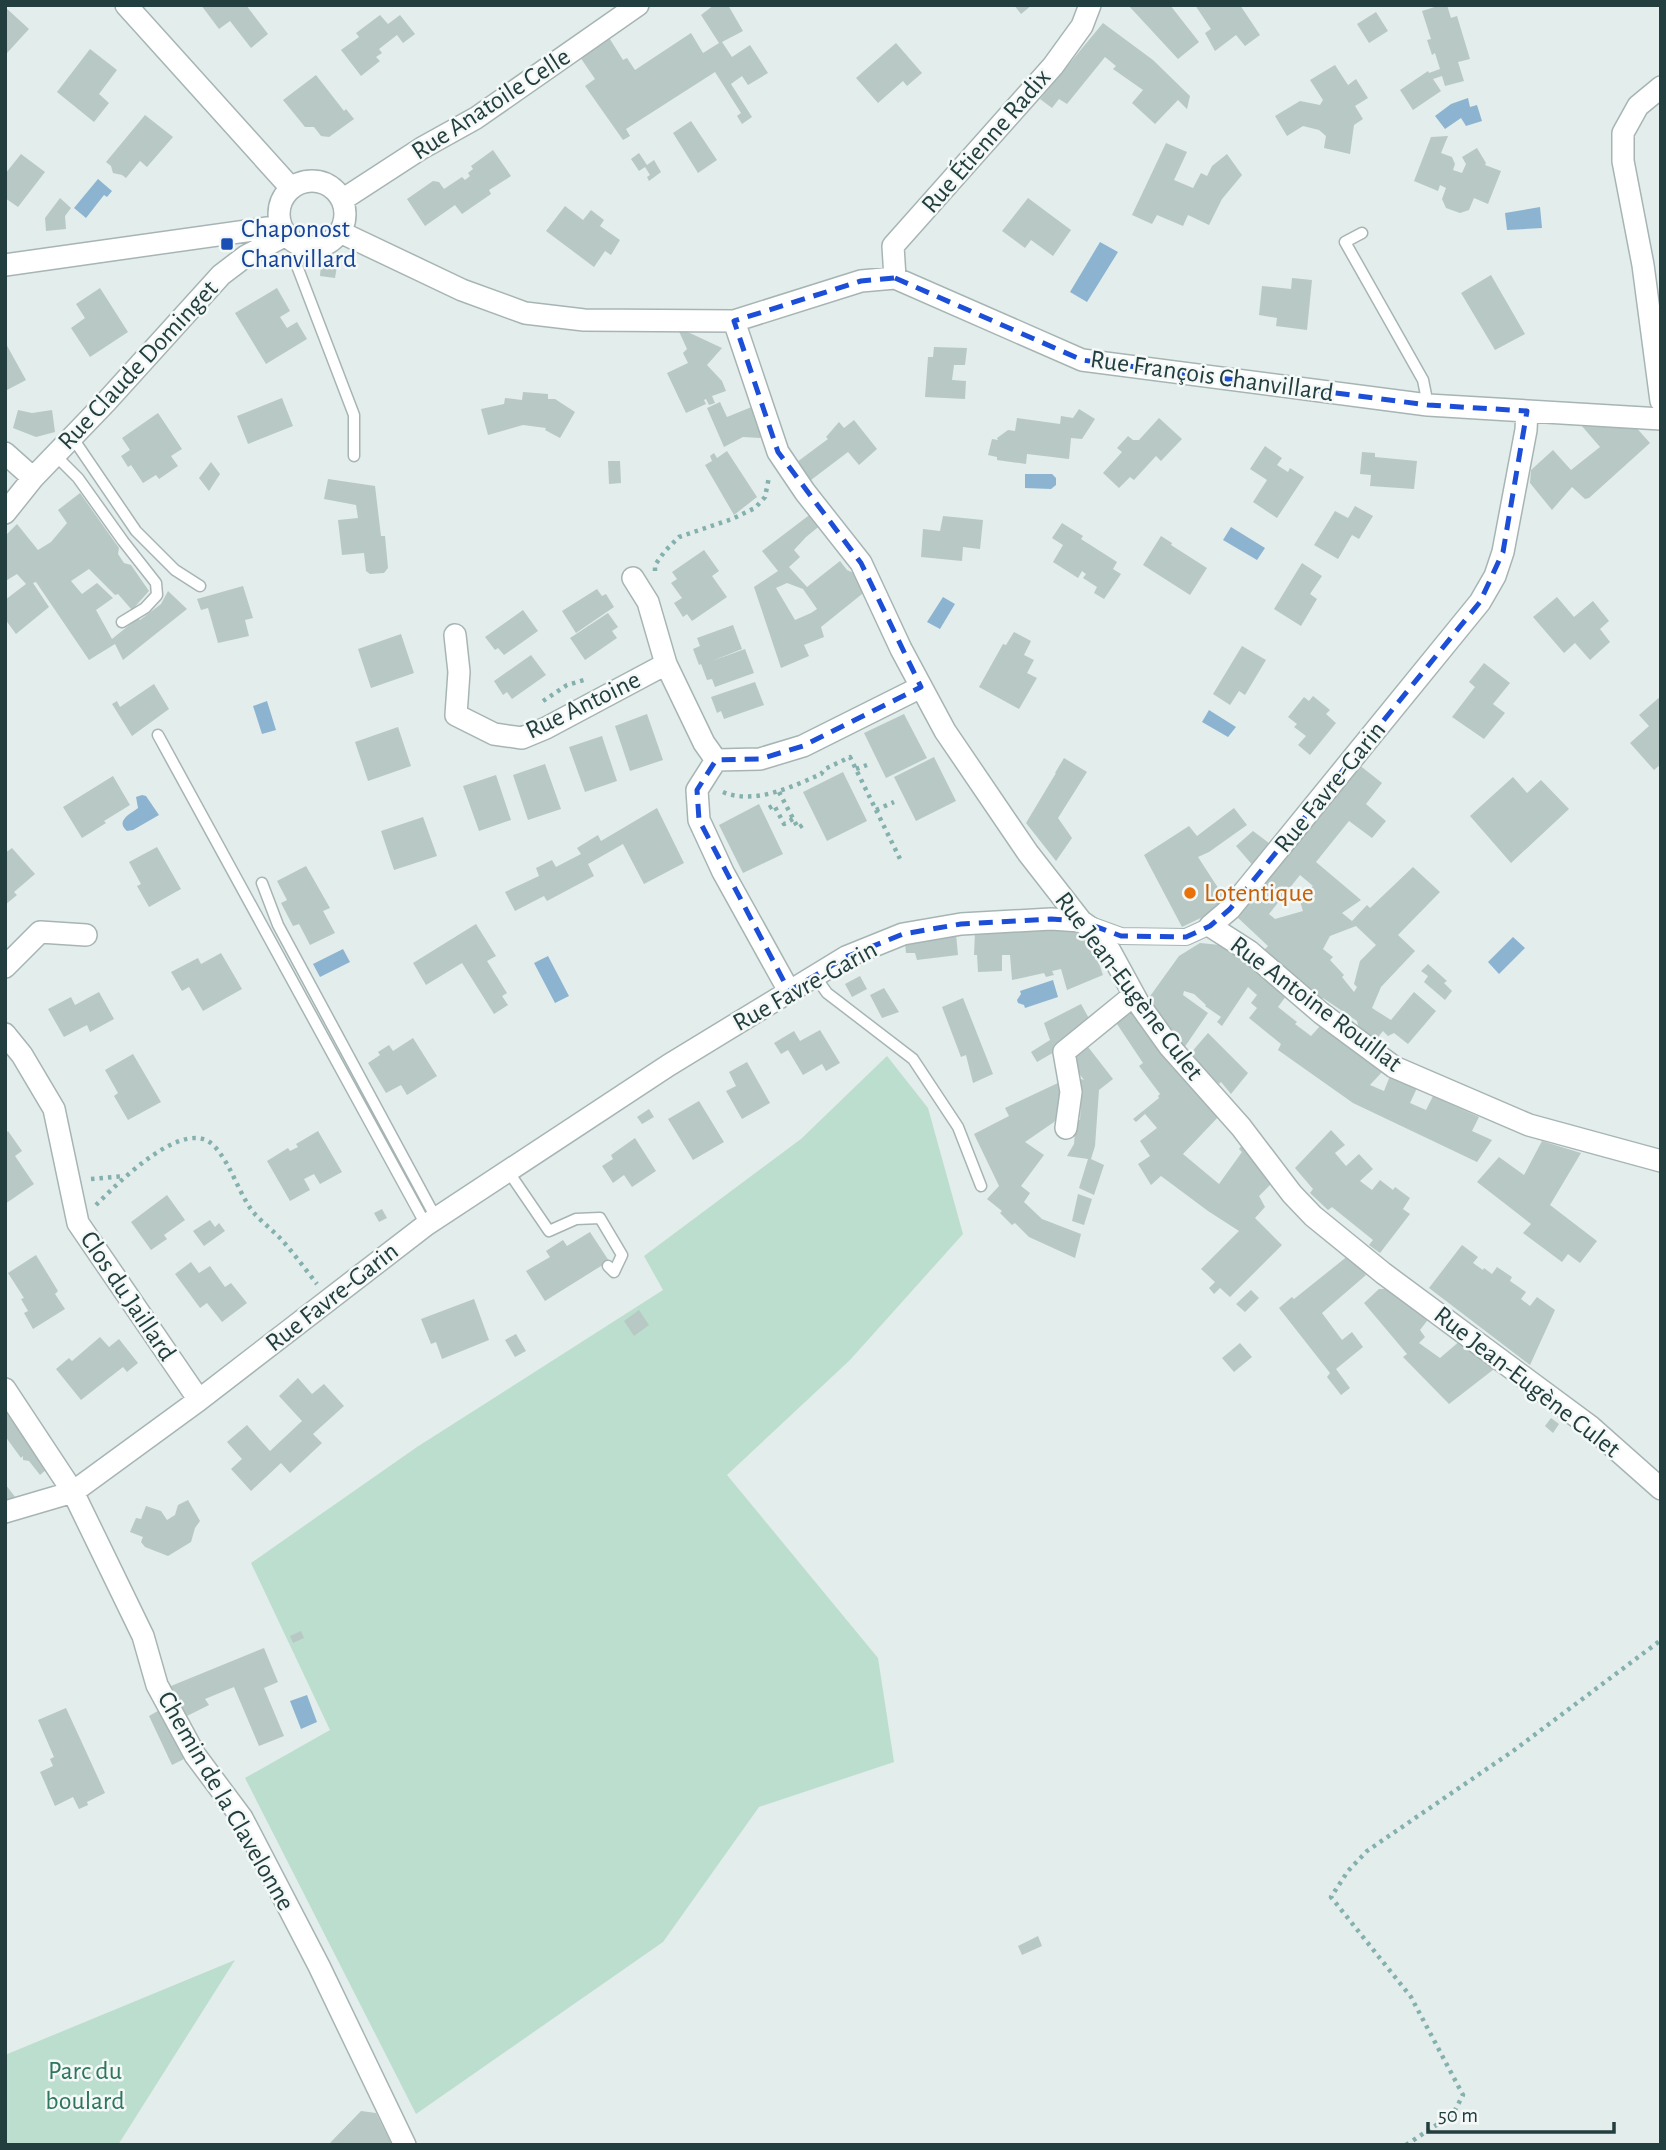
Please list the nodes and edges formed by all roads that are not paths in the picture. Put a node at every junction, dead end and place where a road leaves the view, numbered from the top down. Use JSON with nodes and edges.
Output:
{"nodes":[{"id":1,"x":126,"y":5,"type":"edge"},
{"id":2,"x":638,"y":5,"type":"edge"},
{"id":3,"x":1090,"y":5,"type":"edge"},
{"id":4,"x":1661,"y":87,"type":"edge"},
{"id":5,"x":291,"y":188,"type":"junction"},
{"id":6,"x":342,"y":200,"type":"junction"},
{"id":7,"x":340,"y":232,"type":"junction"},
{"id":8,"x":1362,"y":233,"type":"dead end"},
{"id":9,"x":290,"y":235,"type":"junction"},
{"id":10,"x":5,"y":265,"type":"edge"},
{"id":11,"x":895,"y":278,"type":"junction"},
{"id":12,"x":734,"y":321,"type":"junction"},
{"id":13,"x":1661,"y":401,"type":"edge"},
{"id":14,"x":1428,"y":405,"type":"junction"},
{"id":15,"x":1527,"y":411,"type":"junction"},
{"id":16,"x":1661,"y":419,"type":"edge"},
{"id":17,"x":72,"y":437,"type":"junction"},
{"id":18,"x":5,"y":453,"type":"edge"},
{"id":19,"x":55,"y":454,"type":"junction"},
{"id":20,"x":354,"y":456,"type":"dead end"},
{"id":21,"x":33,"y":478,"type":"junction"},
{"id":22,"x":5,"y":513,"type":"edge"},
{"id":23,"x":200,"y":586,"type":"dead end"},
{"id":24,"x":638,"y":586,"type":"road end"},
{"id":25,"x":122,"y":621,"type":"dead end"},
{"id":26,"x":455,"y":635,"type":"dead end"},
{"id":27,"x":666,"y":664,"type":"junction"},
{"id":28,"x":921,"y":687,"type":"junction"},
{"id":29,"x":158,"y":736,"type":"dead end"},
{"id":30,"x":722,"y":760,"type":"junction"},
{"id":31,"x":262,"y":883,"type":"dead end"},
{"id":32,"x":1081,"y":921,"type":"junction"},
{"id":33,"x":1210,"y":926,"type":"junction"},
{"id":34,"x":86,"y":935,"type":"dead end"},
{"id":35,"x":5,"y":967,"type":"edge"},
{"id":36,"x":815,"y":976,"type":"junction"},
{"id":37,"x":789,"y":991,"type":"junction"},
{"id":38,"x":1134,"y":995,"type":"junction"},
{"id":39,"x":5,"y":1034,"type":"edge"},
{"id":40,"x":1066,"y":1128,"type":"dead end"},
{"id":41,"x":1661,"y":1161,"type":"edge"},
{"id":42,"x":508,"y":1171,"type":"junction"},
{"id":43,"x":981,"y":1186,"type":"dead end"},
{"id":44,"x":431,"y":1221,"type":"junction"},
{"id":45,"x":608,"y":1266,"type":"dead end"},
{"id":46,"x":5,"y":1389,"type":"edge"},
{"id":47,"x":199,"y":1400,"type":"junction"},
{"id":48,"x":1661,"y":1489,"type":"edge"},
{"id":49,"x":73,"y":1492,"type":"junction"},
{"id":50,"x":5,"y":1512,"type":"edge"},
{"id":51,"x":405,"y":2145,"type":"edge"}],
"edges":[{"from":1,"to":5,"type":"street"},
{"from":2,"to":6,"type":"street","name":"Rue Anatoile Celle"},
{"from":3,"to":11,"type":"street","name":"Rue Étienne Radix"},
{"from":4,"to":13,"type":"street"},
{"from":5,"to":6,"type":"street"},
{"from":5,"to":9,"type":"street"},
{"from":6,"to":7,"type":"street"},
{"from":7,"to":9,"type":"street"},
{"from":7,"to":12,"type":"street","name":"Rue François Chanvillard"},
{"from":8,"to":14,"type":"lane"},
{"from":9,"to":10,"type":"street"},
{"from":9,"to":17,"type":"street","name":"Rue Claude Dominget"},
{"from":9,"to":20,"type":"lane"},
{"from":11,"to":12,"type":"street","name":"Rue François Chanvillard"},
{"from":11,"to":14,"type":"street","name":"Rue François Chanvillard"},
{"from":12,"to":28,"type":"street","name":"Rue Jean-Eugène Culet"},
{"from":14,"to":15,"type":"street","name":"Rue François Chanvillard"},
{"from":15,"to":16,"type":"street","name":"Rue François Chanvillard"},
{"from":15,"to":33,"type":"street","name":"Rue Favre-Garin"},
{"from":17,"to":19,"type":"street","name":"Rue Claude Dominget"},
{"from":17,"to":23,"type":"lane"},
{"from":18,"to":21,"type":"street"},
{"from":19,"to":21,"type":"street","name":"Rue Claude Dominget"},
{"from":19,"to":25,"type":"lane"},
{"from":21,"to":22,"type":"street","name":"Rue Claude Dominget"},
{"from":24,"to":27,"type":"street"},
{"from":26,"to":27,"type":"street","name":"Rue Antoine"},
{"from":27,"to":30,"type":"street"},
{"from":28,"to":30,"type":"street"},
{"from":28,"to":32,"type":"street","name":"Rue Jean-Eugène Culet"},
{"from":29,"to":44,"type":"lane"},
{"from":30,"to":37,"type":"street"},
{"from":31,"to":44,"type":"lane"},
{"from":32,"to":33,"type":"street","name":"Rue Favre-Garin"},
{"from":32,"to":36,"type":"street","name":"Rue Favre-Garin"},
{"from":32,"to":38,"type":"street","name":"Rue Jean-Eugène Culet"},
{"from":33,"to":41,"type":"street","name":"Rue Antoine Rouillat"},
{"from":34,"to":35,"type":"street"},
{"from":36,"to":37,"type":"street","name":"Rue Favre-Garin"},
{"from":36,"to":43,"type":"lane"},
{"from":37,"to":42,"type":"street","name":"Rue Favre-Garin"},
{"from":38,"to":40,"type":"street"},
{"from":38,"to":48,"type":"street","name":"Rue Jean-Eugène Culet"},
{"from":39,"to":47,"type":"street","name":"Clos du Jaillard"},
{"from":42,"to":44,"type":"street","name":"Rue Favre-Garin"},
{"from":42,"to":45,"type":"lane"},
{"from":44,"to":47,"type":"street","name":"Rue Favre-Garin"},
{"from":46,"to":49,"type":"street"},
{"from":47,"to":49,"type":"street","name":"Rue Favre-Garin"},
{"from":49,"to":50,"type":"street","name":"Rue Favre-Garin"},
{"from":49,"to":51,"type":"street","name":"Chemin de la Clavelonne"}]}
